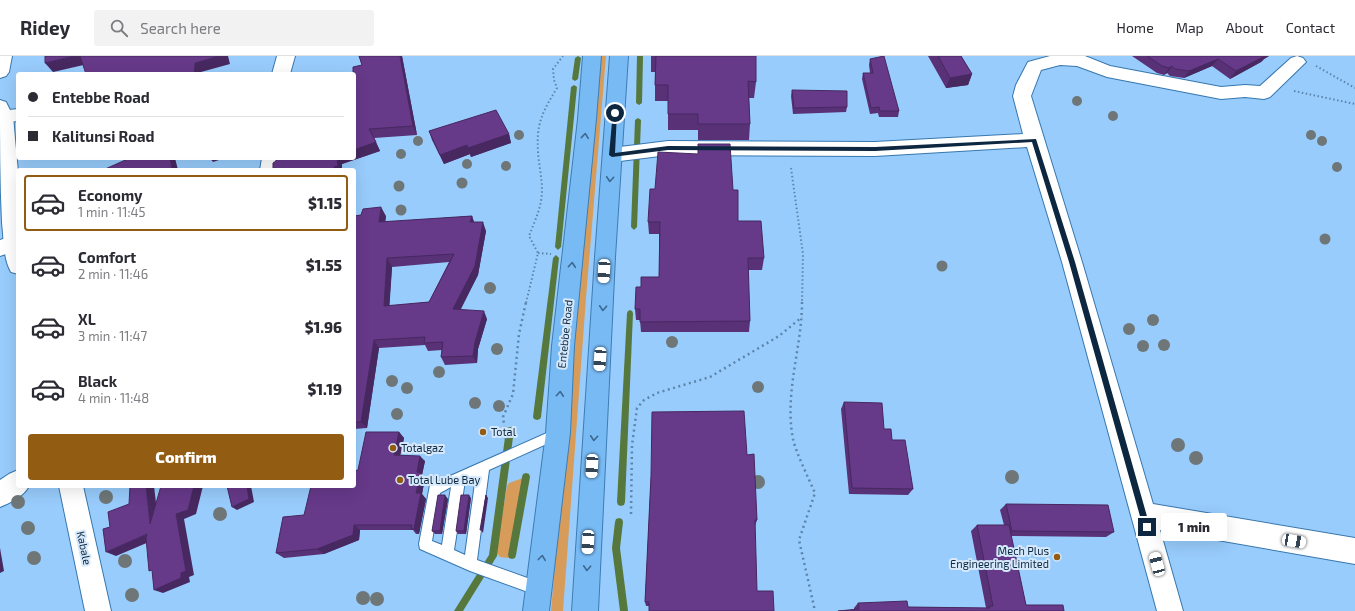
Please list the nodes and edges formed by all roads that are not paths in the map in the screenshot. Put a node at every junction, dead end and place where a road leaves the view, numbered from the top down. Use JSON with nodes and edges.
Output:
{"nodes":[{"id":1,"x":3,"y":56,"type":"edge"},
{"id":2,"x":286,"y":56,"type":"edge"},
{"id":3,"x":592,"y":56,"type":"edge"},
{"id":4,"x":618,"y":56,"type":"edge"},
{"id":5,"x":1277,"y":70,"type":"dead end"},
{"id":6,"x":0,"y":72,"type":"edge"},
{"id":7,"x":282,"y":72,"type":"edge"},
{"id":8,"x":5,"y":113,"type":"edge"},
{"id":9,"x":1034,"y":140,"type":"junction"},
{"id":10,"x":612,"y":155,"type":"junction"},
{"id":11,"x":7,"y":246,"type":"edge"},
{"id":12,"x":16,"y":262,"type":"edge"},
{"id":13,"x":558,"y":433,"type":"junction"},
{"id":14,"x":483,"y":468,"type":"junction"},
{"id":15,"x":459,"y":478,"type":"junction"},
{"id":16,"x":16,"y":483,"type":"edge"},
{"id":17,"x":71,"y":488,"type":"edge"},
{"id":18,"x":0,"y":495,"type":"edge"},
{"id":19,"x":1143,"y":515,"type":"junction"},
{"id":20,"x":1355,"y":551,"type":"edge"},
{"id":21,"x":447,"y":553,"type":"junction"},
{"id":22,"x":470,"y":564,"type":"junction"},
{"id":23,"x":537,"y":600,"type":"edge"},
{"id":24,"x":98,"y":611,"type":"edge"},
{"id":25,"x":585,"y":611,"type":"edge"},
{"id":26,"x":1170,"y":611,"type":"edge"}],
"edges":[{"from":1,"to":6,"type":"street"},
{"from":2,"to":7,"type":"street"},
{"from":13,"to":3,"type":"highway","name":"Entebbe Road","one_way":true},
{"from":4,"to":10,"type":"highway"},
{"from":5,"to":9,"type":"street"},
{"from":8,"to":11,"type":"street"},
{"from":9,"to":10,"type":"street"},
{"from":9,"to":19,"type":"street"},
{"from":10,"to":25,"type":"highway","one_way":true},
{"from":11,"to":12,"type":"street"},
{"from":13,"to":14,"type":"lane"},
{"from":23,"to":13,"type":"highway","name":"Entebbe Road","one_way":true},
{"from":14,"to":15,"type":"lane"},
{"from":14,"to":22,"type":"lane"},
{"from":15,"to":21,"type":"lane"},
{"from":15,"to":21,"type":"lane"},
{"from":16,"to":18,"type":"street"},
{"from":17,"to":24,"type":"street","name":"Kabale"},
{"from":19,"to":20,"type":"street"},
{"from":19,"to":26,"type":"street"},
{"from":21,"to":22,"type":"lane"},
{"from":22,"to":23,"type":"lane"}]}
